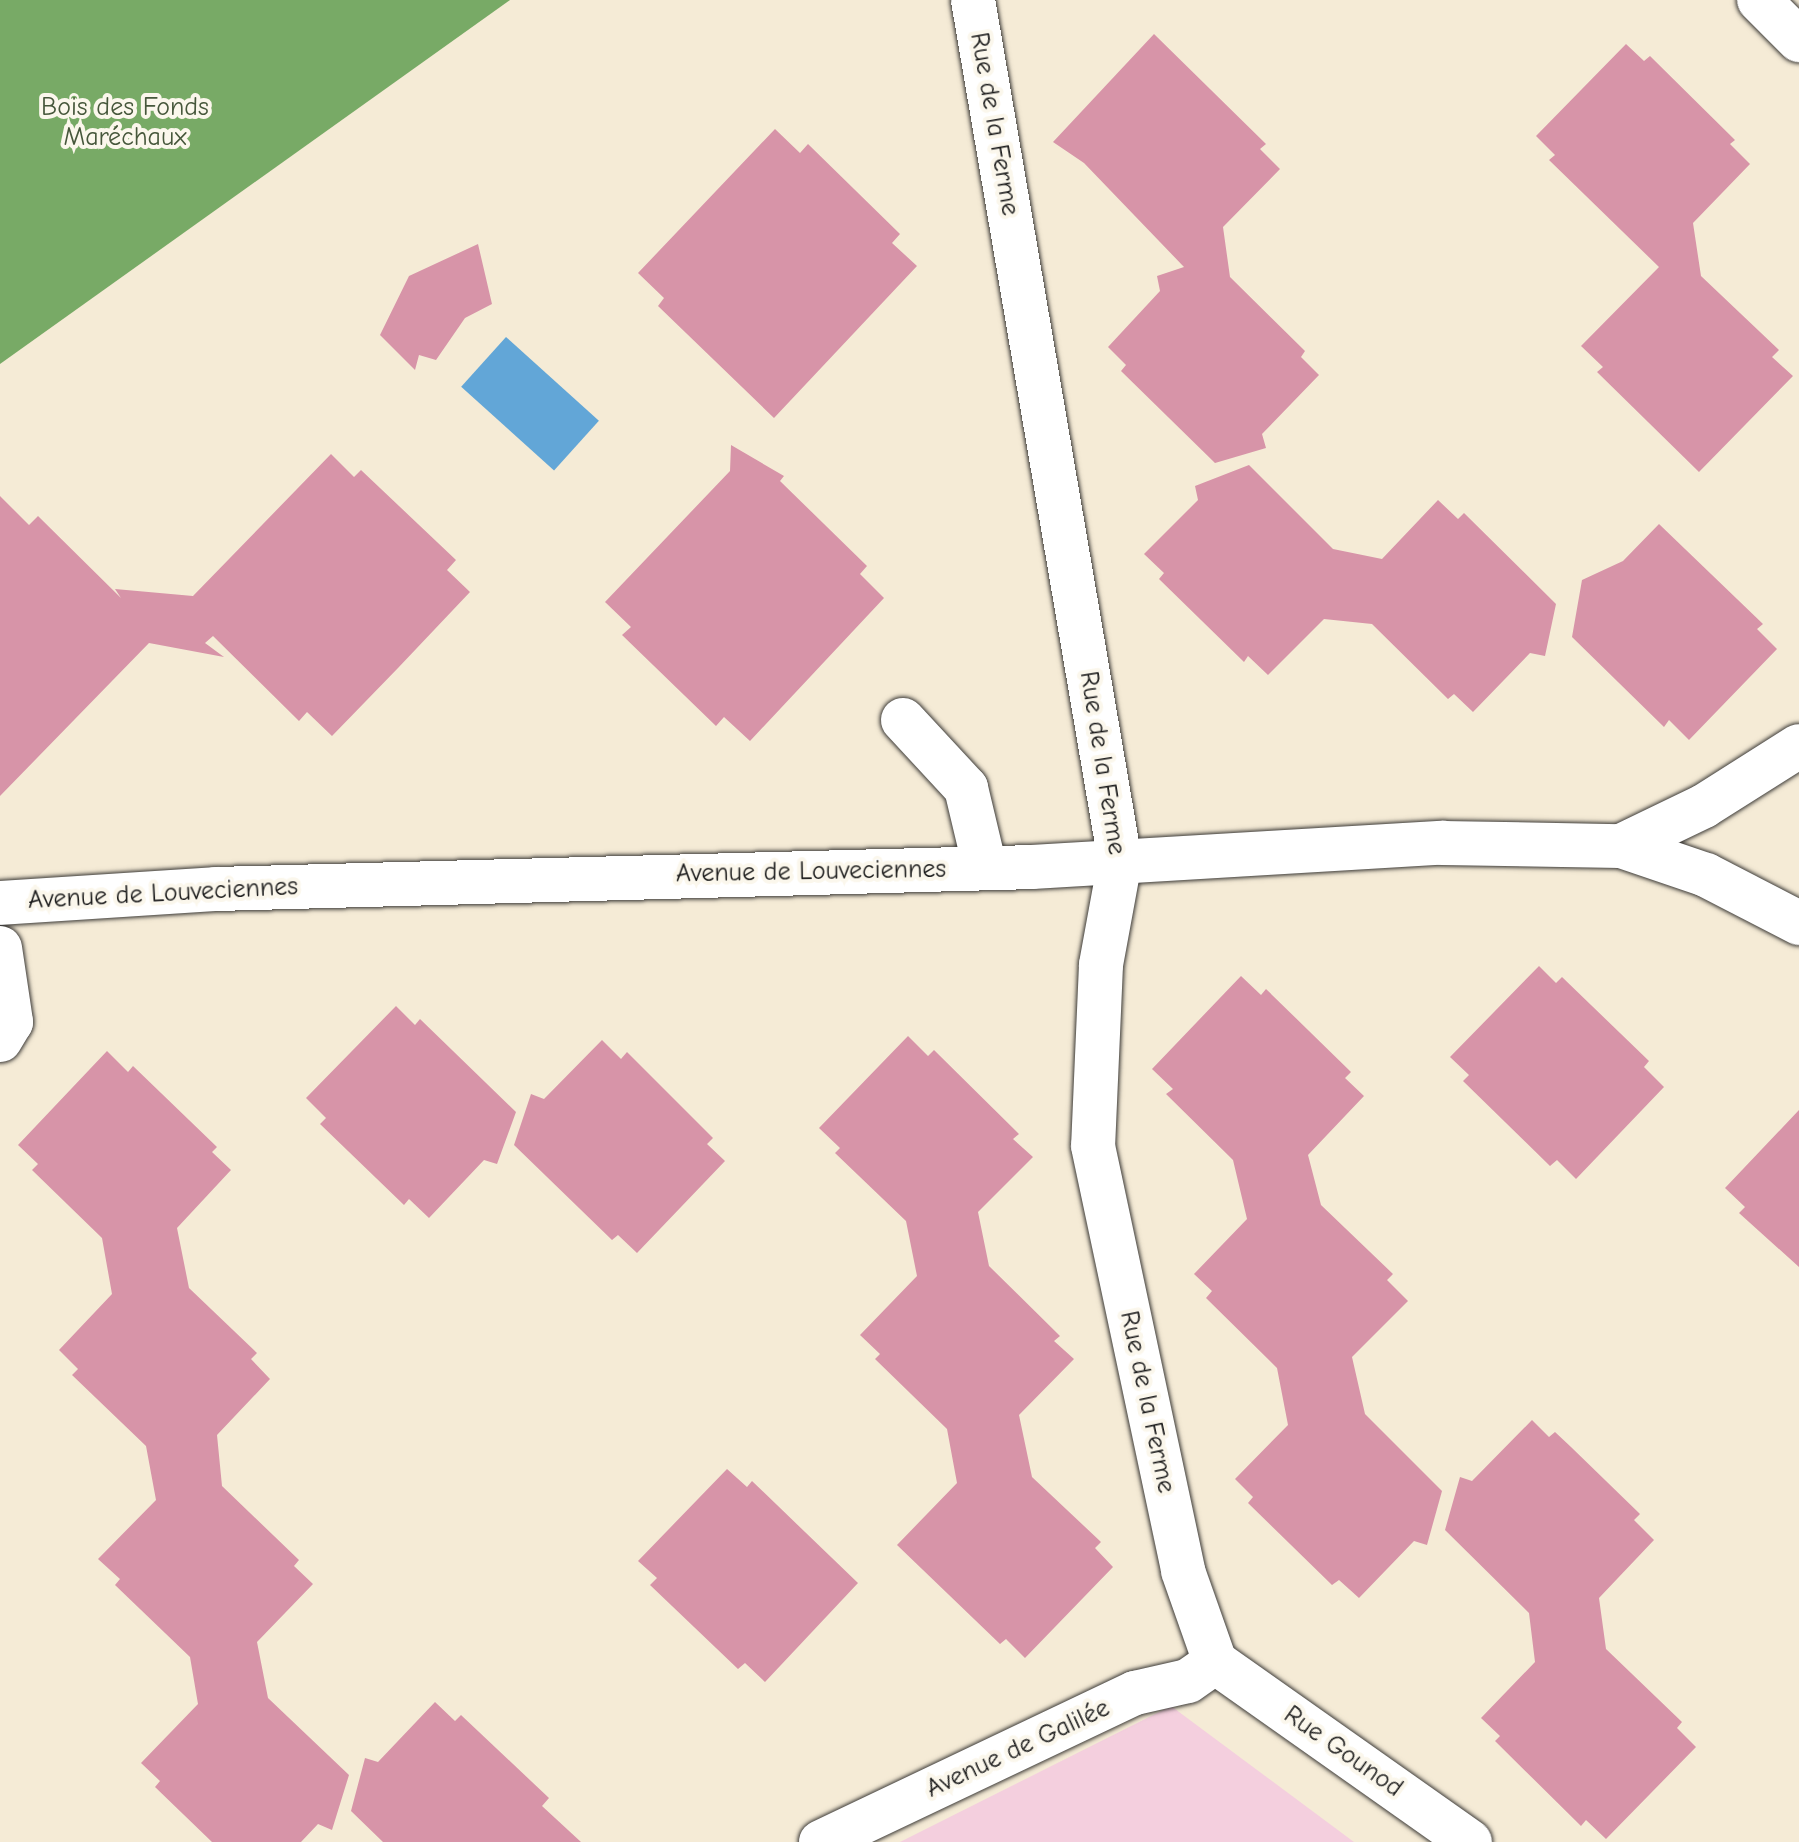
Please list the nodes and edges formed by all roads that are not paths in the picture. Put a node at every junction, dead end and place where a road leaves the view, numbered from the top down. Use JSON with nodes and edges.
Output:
{"nodes":[{"id":1,"x":973,"y":0,"type":"edge"},
{"id":2,"x":1759,"y":0,"type":"edge"},
{"id":3,"x":1799,"y":40,"type":"edge"},
{"id":4,"x":903,"y":720,"type":"dead end"},
{"id":5,"x":1799,"y":746,"type":"edge"},
{"id":6,"x":1621,"y":846,"type":"junction"},
{"id":7,"x":1120,"y":861,"type":"junction"},
{"id":8,"x":985,"y":868,"type":"junction"},
{"id":9,"x":0,"y":903,"type":"edge"},
{"id":10,"x":1799,"y":923,"type":"edge"},
{"id":11,"x":0,"y":948,"type":"edge"},
{"id":12,"x":0,"y":1040,"type":"edge"},
{"id":13,"x":1215,"y":1662,"type":"junction"},
{"id":14,"x":821,"y":1842,"type":"edge"},
{"id":15,"x":1470,"y":1842,"type":"edge"}],
"edges":[{"from":1,"to":7,"type":"street","name":"Rue de la Ferme"},
{"from":2,"to":3,"type":"street"},
{"from":4,"to":8,"type":"street"},
{"from":5,"to":6,"type":"street","name":"Avenue de Louveciennes"},
{"from":6,"to":7,"type":"street","name":"Avenue de Louveciennes"},
{"from":6,"to":10,"type":"street","name":"Avenue de Louveciennes"},
{"from":7,"to":8,"type":"street","name":"Avenue de Louveciennes"},
{"from":7,"to":13,"type":"street","name":"Rue de la Ferme"},
{"from":8,"to":9,"type":"street","name":"Avenue de Louveciennes"},
{"from":11,"to":12,"type":"street"},
{"from":13,"to":14,"type":"street","name":"Avenue de Galilée"},
{"from":13,"to":15,"type":"street","name":"Rue Gounod"}]}
